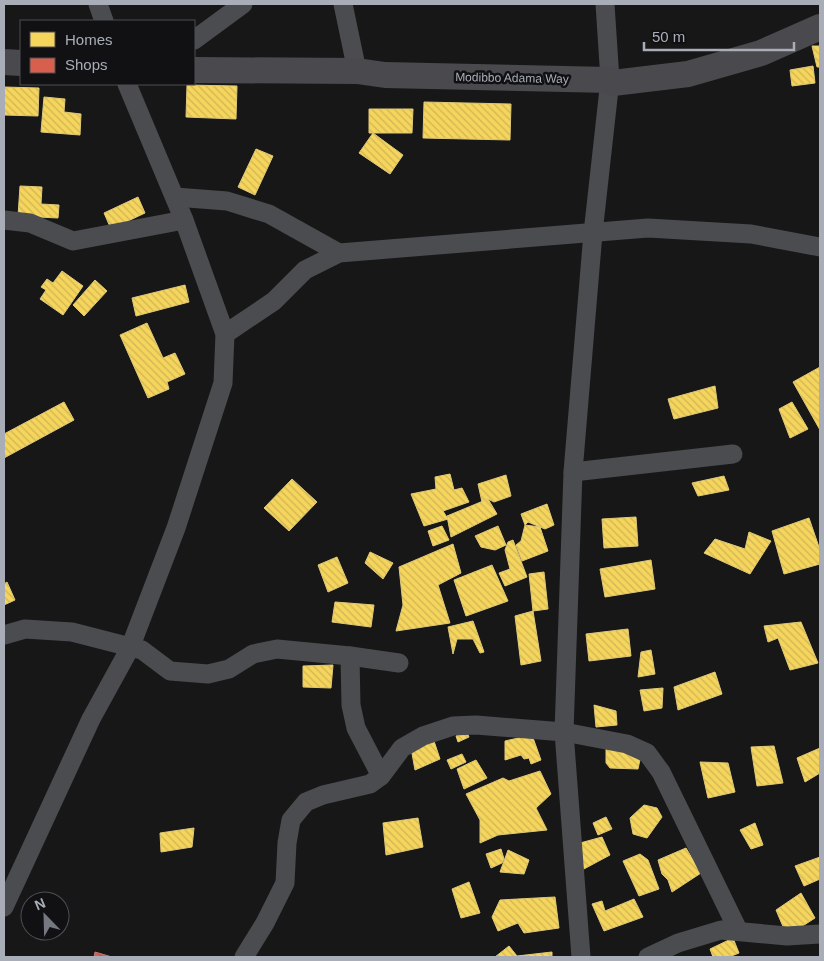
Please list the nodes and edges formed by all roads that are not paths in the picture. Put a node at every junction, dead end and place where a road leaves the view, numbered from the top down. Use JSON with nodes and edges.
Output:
{"nodes":[{"id":1,"x":98,"y":4,"type":"edge"},
{"id":2,"x":243,"y":4,"type":"edge"},
{"id":3,"x":343,"y":4,"type":"edge"},
{"id":4,"x":605,"y":4,"type":"edge"},
{"id":5,"x":104,"y":20,"type":"edge"},
{"id":6,"x":820,"y":27,"type":"edge"},
{"id":7,"x":195,"y":39,"type":"edge"},
{"id":8,"x":4,"y":62,"type":"edge"},
{"id":9,"x":20,"y":63,"type":"edge"},
{"id":10,"x":195,"y":70,"type":"edge"},
{"id":11,"x":357,"y":71,"type":"junction"},
{"id":12,"x":610,"y":80,"type":"junction"},
{"id":13,"x":127,"y":85,"type":"edge"},
{"id":14,"x":174,"y":197,"type":"junction"},
{"id":15,"x":4,"y":220,"type":"edge"},
{"id":16,"x":184,"y":220,"type":"junction"},
{"id":17,"x":593,"y":233,"type":"junction"},
{"id":18,"x":820,"y":247,"type":"edge"},
{"id":19,"x":339,"y":253,"type":"junction"},
{"id":20,"x":225,"y":334,"type":"junction"},
{"id":21,"x":733,"y":454,"type":"dead end"},
{"id":22,"x":573,"y":472,"type":"junction"},
{"id":23,"x":4,"y":635,"type":"edge"},
{"id":24,"x":130,"y":648,"type":"junction"},
{"id":25,"x":350,"y":656,"type":"junction"},
{"id":26,"x":399,"y":663,"type":"dead end"},
{"id":27,"x":564,"y":732,"type":"junction"},
{"id":28,"x":381,"y":776,"type":"junction"},
{"id":29,"x":4,"y":907,"type":"edge"},
{"id":30,"x":738,"y":930,"type":"junction"},
{"id":31,"x":820,"y":934,"type":"edge"},
{"id":32,"x":244,"y":957,"type":"edge"},
{"id":33,"x":581,"y":957,"type":"edge"},
{"id":34,"x":648,"y":957,"type":"edge"}],
"edges":[{"from":1,"to":5,"type":"street"},
{"from":2,"to":7,"type":"street"},
{"from":3,"to":11,"type":"street"},
{"from":4,"to":12,"type":"street"},
{"from":6,"to":12,"type":"main road","name":"Modibbo Adama Way"},
{"from":8,"to":9,"type":"main road"},
{"from":10,"to":11,"type":"main road","name":"Modibbo Adama Way"},
{"from":11,"to":12,"type":"main road","name":"Modibbo Adama Way"},
{"from":12,"to":17,"type":"street"},
{"from":13,"to":14,"type":"street"},
{"from":14,"to":16,"type":"street"},
{"from":14,"to":19,"type":"street"},
{"from":15,"to":16,"type":"street"},
{"from":16,"to":20,"type":"street"},
{"from":17,"to":18,"type":"street"},
{"from":17,"to":19,"type":"street"},
{"from":17,"to":22,"type":"street"},
{"from":19,"to":20,"type":"street"},
{"from":20,"to":24,"type":"street"},
{"from":21,"to":22,"type":"street"},
{"from":22,"to":27,"type":"street"},
{"from":23,"to":24,"type":"street"},
{"from":24,"to":25,"type":"street"},
{"from":24,"to":29,"type":"street"},
{"from":25,"to":26,"type":"street"},
{"from":25,"to":28,"type":"street"},
{"from":27,"to":28,"type":"street"},
{"from":27,"to":30,"type":"street"},
{"from":27,"to":33,"type":"street"},
{"from":28,"to":32,"type":"street"},
{"from":30,"to":31,"type":"street"},
{"from":30,"to":34,"type":"street"}]}
